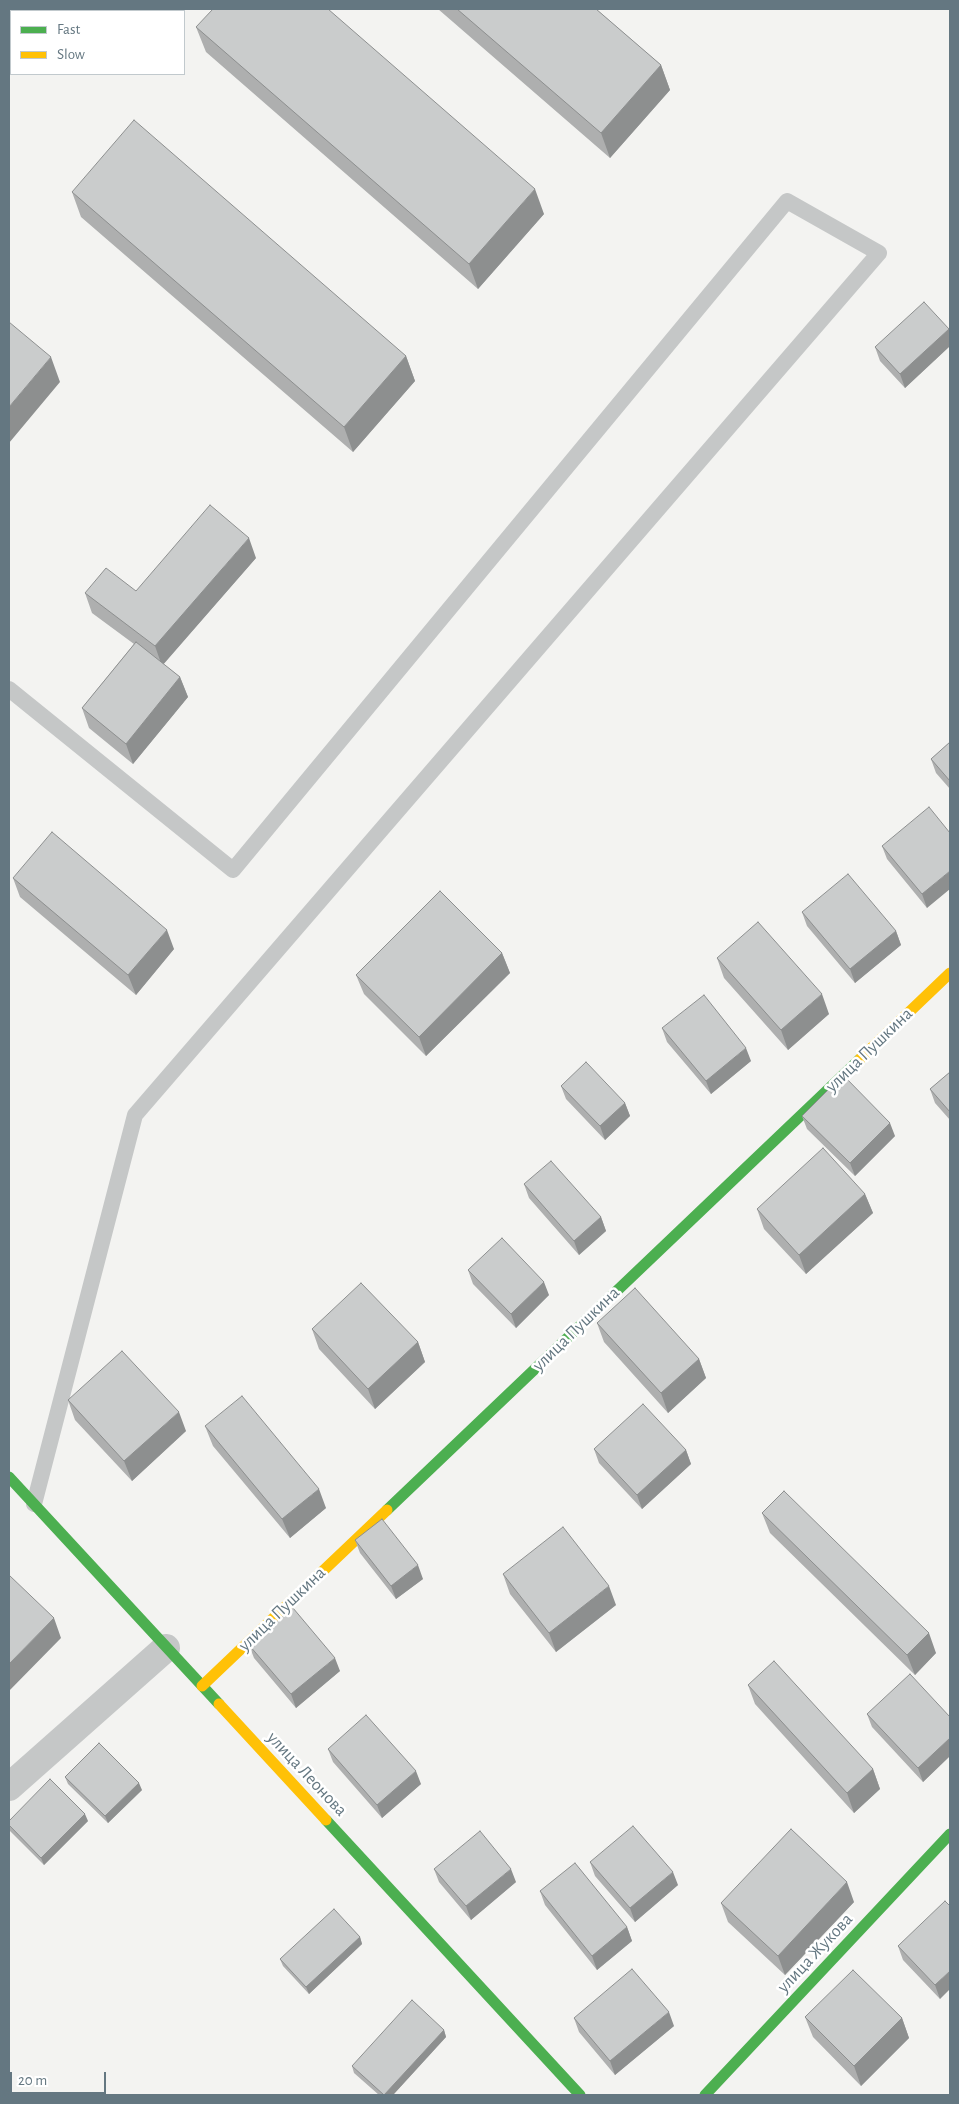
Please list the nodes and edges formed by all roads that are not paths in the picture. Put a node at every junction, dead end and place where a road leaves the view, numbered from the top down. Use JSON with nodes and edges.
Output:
{"nodes":[{"id":1,"x":9,"y":689,"type":"edge"},
{"id":2,"x":950,"y":973,"type":"edge"},
{"id":3,"x":9,"y":1477,"type":"edge"},
{"id":4,"x":34,"y":1504,"type":"junction"},
{"id":5,"x":166,"y":1648,"type":"junction"},
{"id":6,"x":202,"y":1686,"type":"junction"},
{"id":7,"x":9,"y":1787,"type":"edge"},
{"id":8,"x":950,"y":1834,"type":"edge"},
{"id":9,"x":580,"y":2095,"type":"edge"},
{"id":10,"x":704,"y":2095,"type":"edge"}],
"edges":[{"from":1,"to":4,"type":"lane"},
{"from":2,"to":6,"type":"street","name":"улица Пушкина"},
{"from":3,"to":4,"type":"street","name":"улица Леонова"},
{"from":4,"to":5,"type":"street","name":"улица Леонова"},
{"from":5,"to":6,"type":"street","name":"улица Леонова"},
{"from":5,"to":7,"type":"street"},
{"from":6,"to":9,"type":"street","name":"улица Леонова"},
{"from":8,"to":10,"type":"street","name":"улица Жукова"}]}
